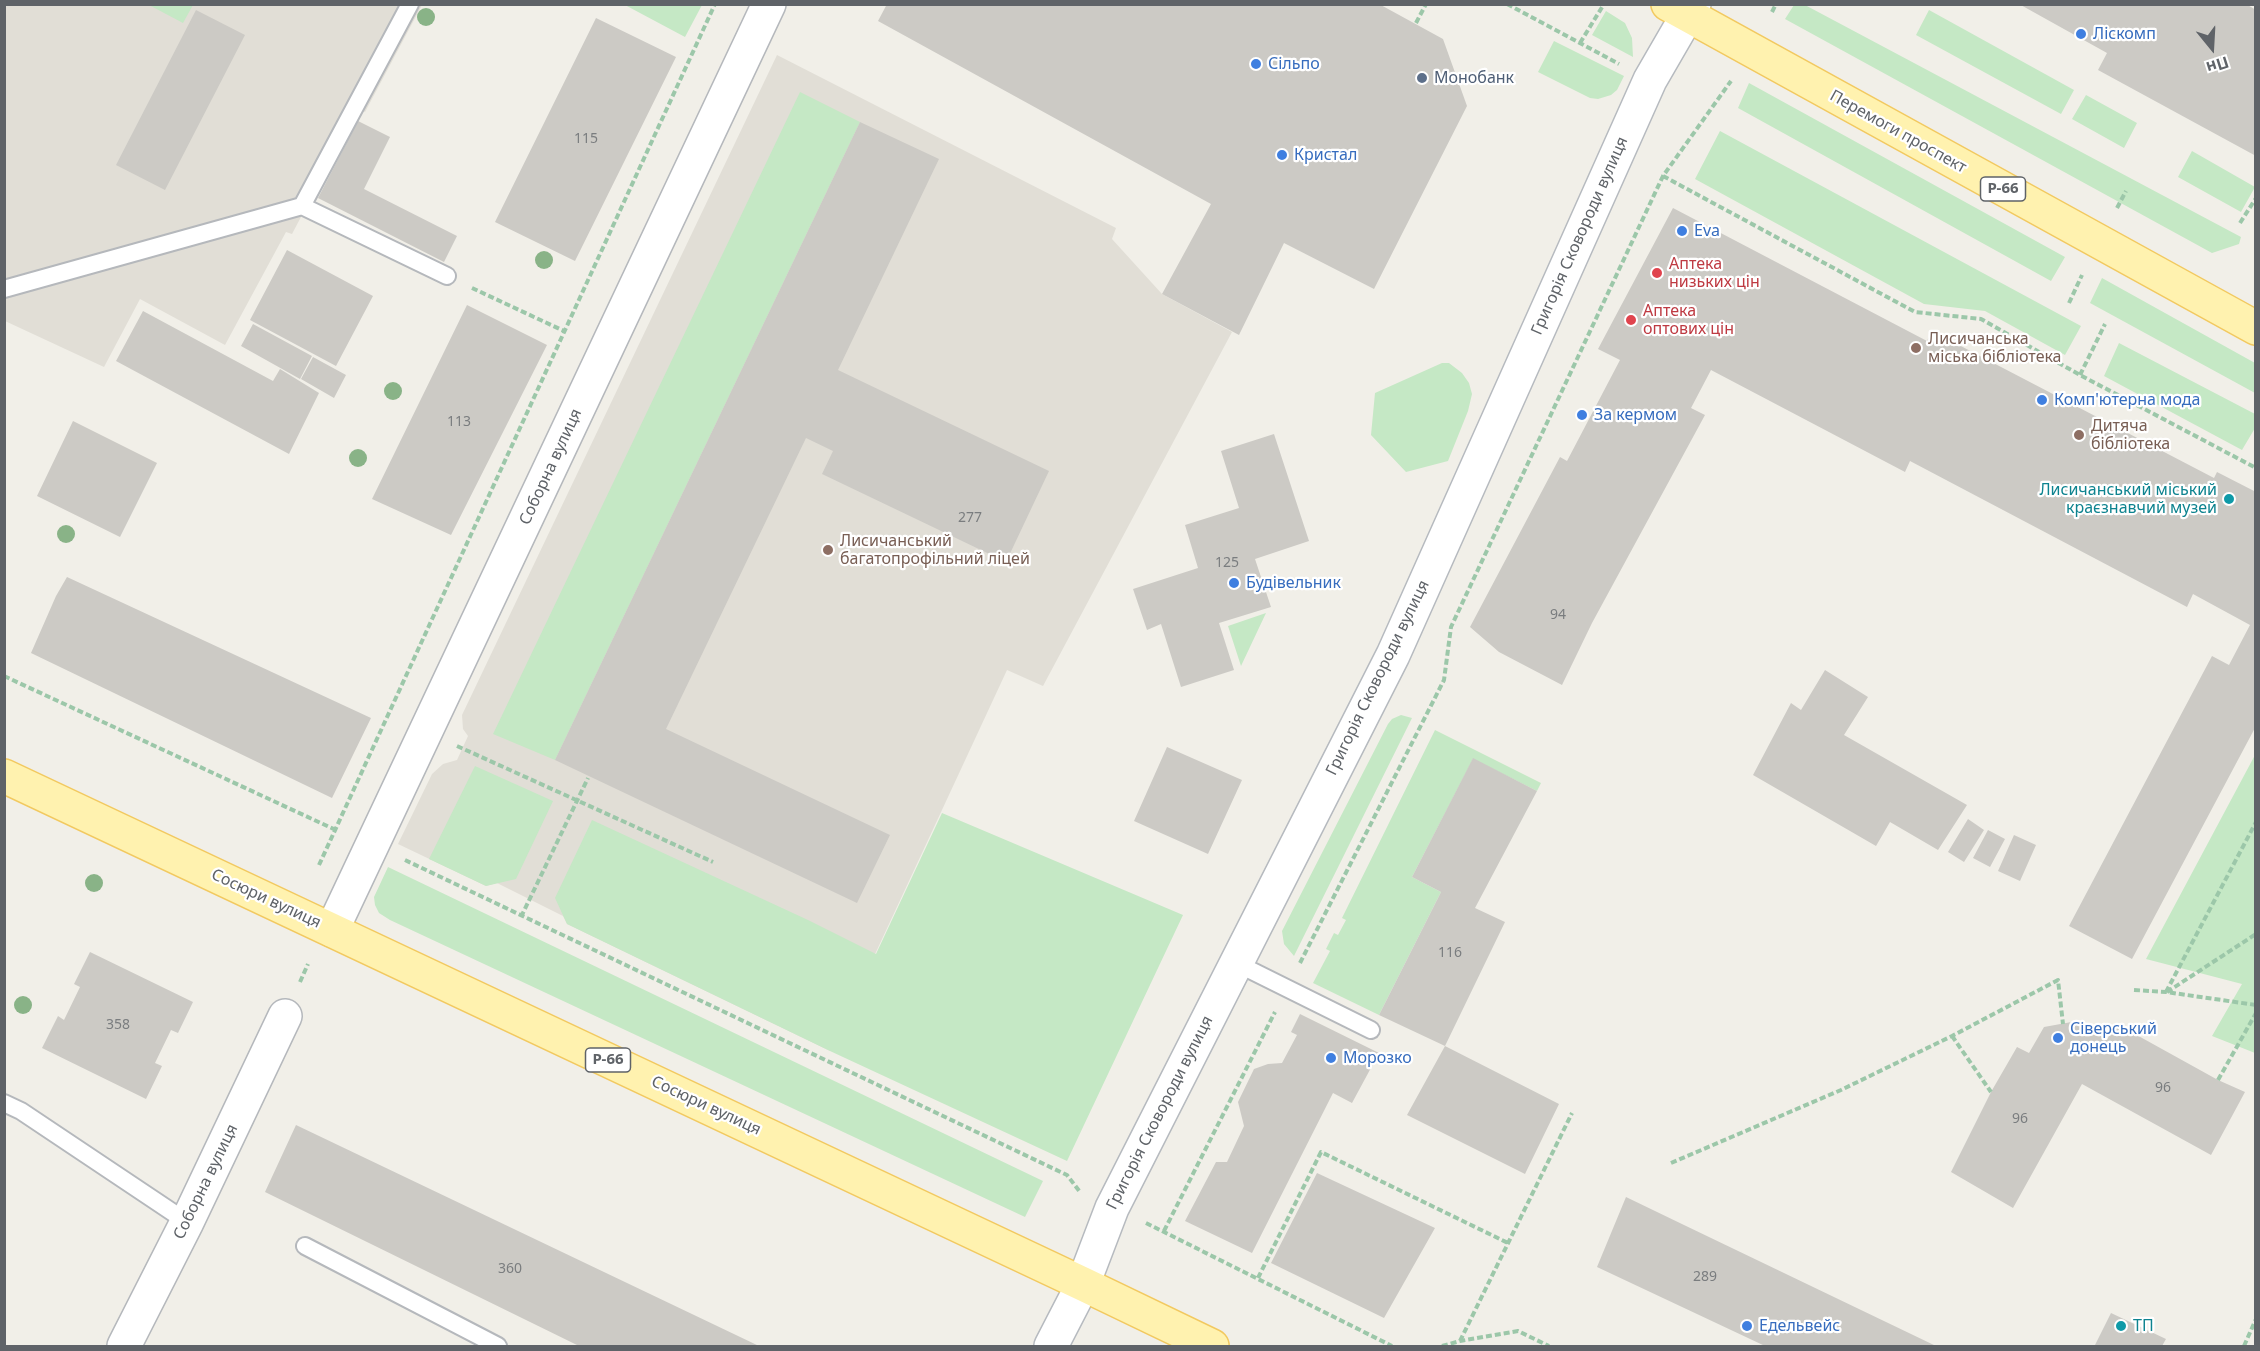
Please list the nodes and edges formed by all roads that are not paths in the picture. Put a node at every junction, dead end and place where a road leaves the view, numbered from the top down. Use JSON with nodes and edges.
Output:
{"nodes":[{"id":1,"x":410,"y":4,"type":"edge"},
{"id":2,"x":769,"y":4,"type":"edge"},
{"id":3,"x":1683,"y":8,"type":"edge"},
{"id":4,"x":302,"y":206,"type":"junction"},
{"id":5,"x":447,"y":276,"type":"road end"},
{"id":6,"x":4,"y":289,"type":"edge"},
{"id":7,"x":2256,"y":328,"type":"edge"},
{"id":8,"x":4,"y":776,"type":"edge"},
{"id":9,"x":332,"y":930,"type":"junction"},
{"id":10,"x":1236,"y":963,"type":"junction"},
{"id":11,"x":285,"y":1016,"type":"dead end"},
{"id":12,"x":1371,"y":1030,"type":"dead end"},
{"id":13,"x":4,"y":1103,"type":"edge"},
{"id":14,"x":187,"y":1222,"type":"junction"},
{"id":15,"x":305,"y":1246,"type":"dead end"},
{"id":16,"x":1083,"y":1284,"type":"junction"},
{"id":17,"x":124,"y":1347,"type":"edge"},
{"id":18,"x":498,"y":1347,"type":"edge"},
{"id":19,"x":1051,"y":1347,"type":"edge"},
{"id":20,"x":1212,"y":1347,"type":"edge"}],
"edges":[{"from":1,"to":4,"type":"lane"},
{"from":2,"to":9,"type":"street","name":"Соборна вулиця"},
{"from":3,"to":7,"type":"main road","name":"Перемоги проспект","number":"Р-66"},
{"from":3,"to":10,"type":"street","name":"Григорія Сковороди вулиця"},
{"from":4,"to":5,"type":"lane"},
{"from":4,"to":6,"type":"lane"},
{"from":8,"to":9,"type":"main road","name":"Сосюри вулиця","number":"Р-66"},
{"from":9,"to":16,"type":"main road","name":"Сосюри вулиця","number":"Р-66"},
{"from":10,"to":12,"type":"lane"},
{"from":10,"to":16,"type":"street","name":"Григорія Сковороди вулиця"},
{"from":11,"to":14,"type":"street","name":"Соборна вулиця"},
{"from":13,"to":14,"type":"lane"},
{"from":14,"to":17,"type":"street","name":"Соборна вулиця"},
{"from":15,"to":18,"type":"lane"},
{"from":16,"to":19,"type":"street","name":"Григорія Сковороди вулиця"},
{"from":16,"to":20,"type":"main road","name":"Сосюри вулиця","number":"Р-66"}]}
